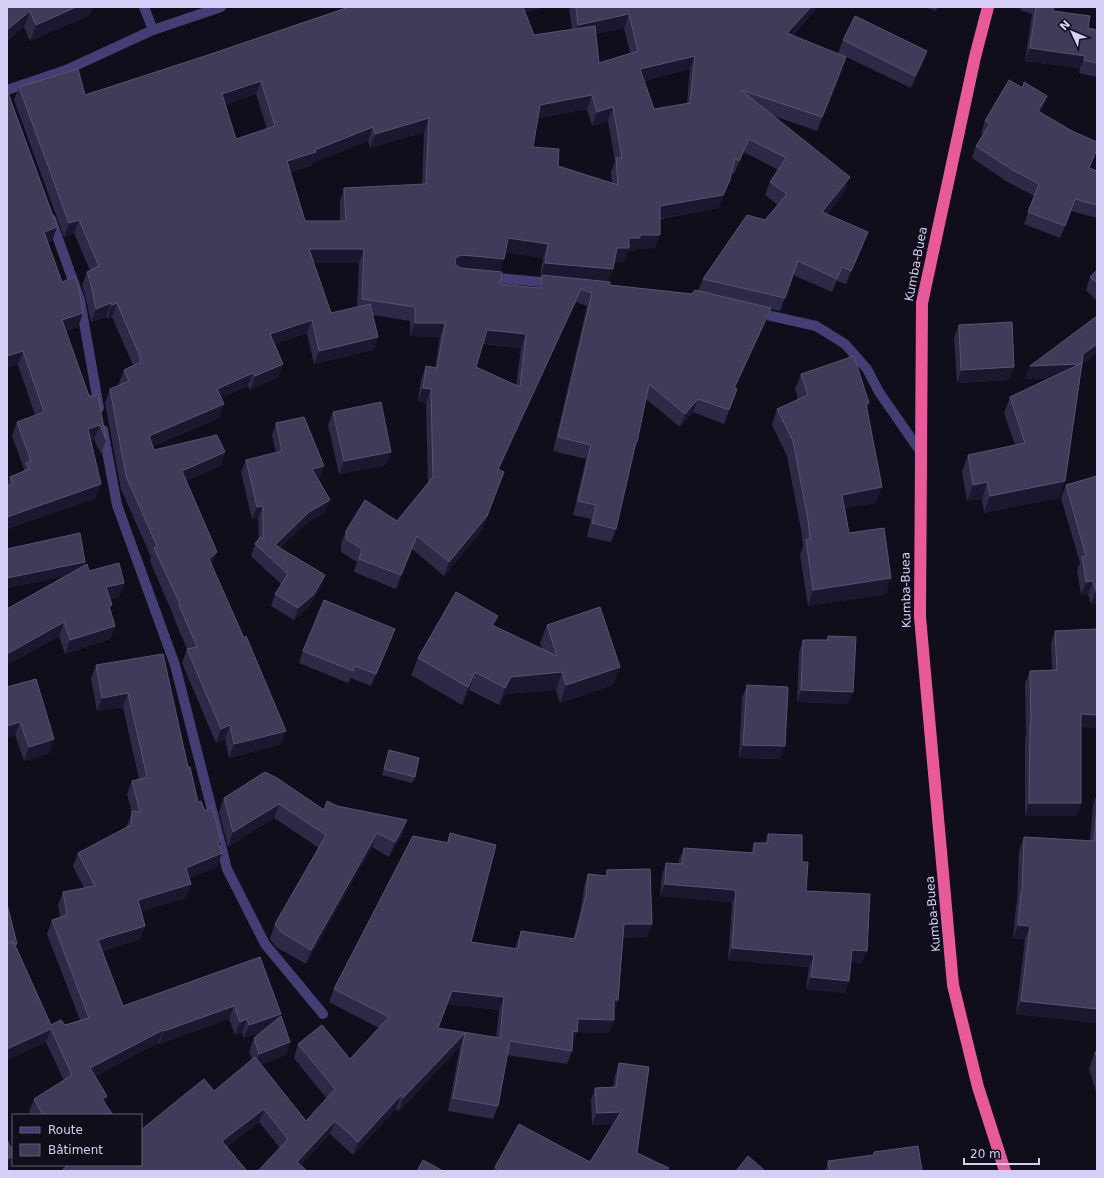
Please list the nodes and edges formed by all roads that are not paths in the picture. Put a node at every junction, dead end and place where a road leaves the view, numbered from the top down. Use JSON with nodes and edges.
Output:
{"nodes":[{"id":1,"x":144,"y":7,"type":"edge"},
{"id":2,"x":220,"y":7,"type":"edge"},
{"id":3,"x":988,"y":7,"type":"edge"},
{"id":4,"x":153,"y":30,"type":"junction"},
{"id":5,"x":7,"y":90,"type":"edge"},
{"id":6,"x":48,"y":211,"type":"edge"},
{"id":7,"x":480,"y":277,"type":"edge"},
{"id":8,"x":559,"y":284,"type":"edge"},
{"id":9,"x":746,"y":310,"type":"edge"},
{"id":10,"x":920,"y":451,"type":"junction"},
{"id":11,"x":323,"y":1014,"type":"dead end"},
{"id":12,"x":1005,"y":1171,"type":"edge"}],
"edges":[{"from":1,"to":4,"type":"street"},
{"from":2,"to":4,"type":"street"},
{"from":3,"to":10,"type":"highway","name":"Kumba-Buea"},
{"from":4,"to":5,"type":"street"},
{"from":6,"to":11,"type":"street"},
{"from":7,"to":8,"type":"street"},
{"from":9,"to":10,"type":"street"},
{"from":10,"to":12,"type":"highway","name":"Kumba-Buea"}]}
